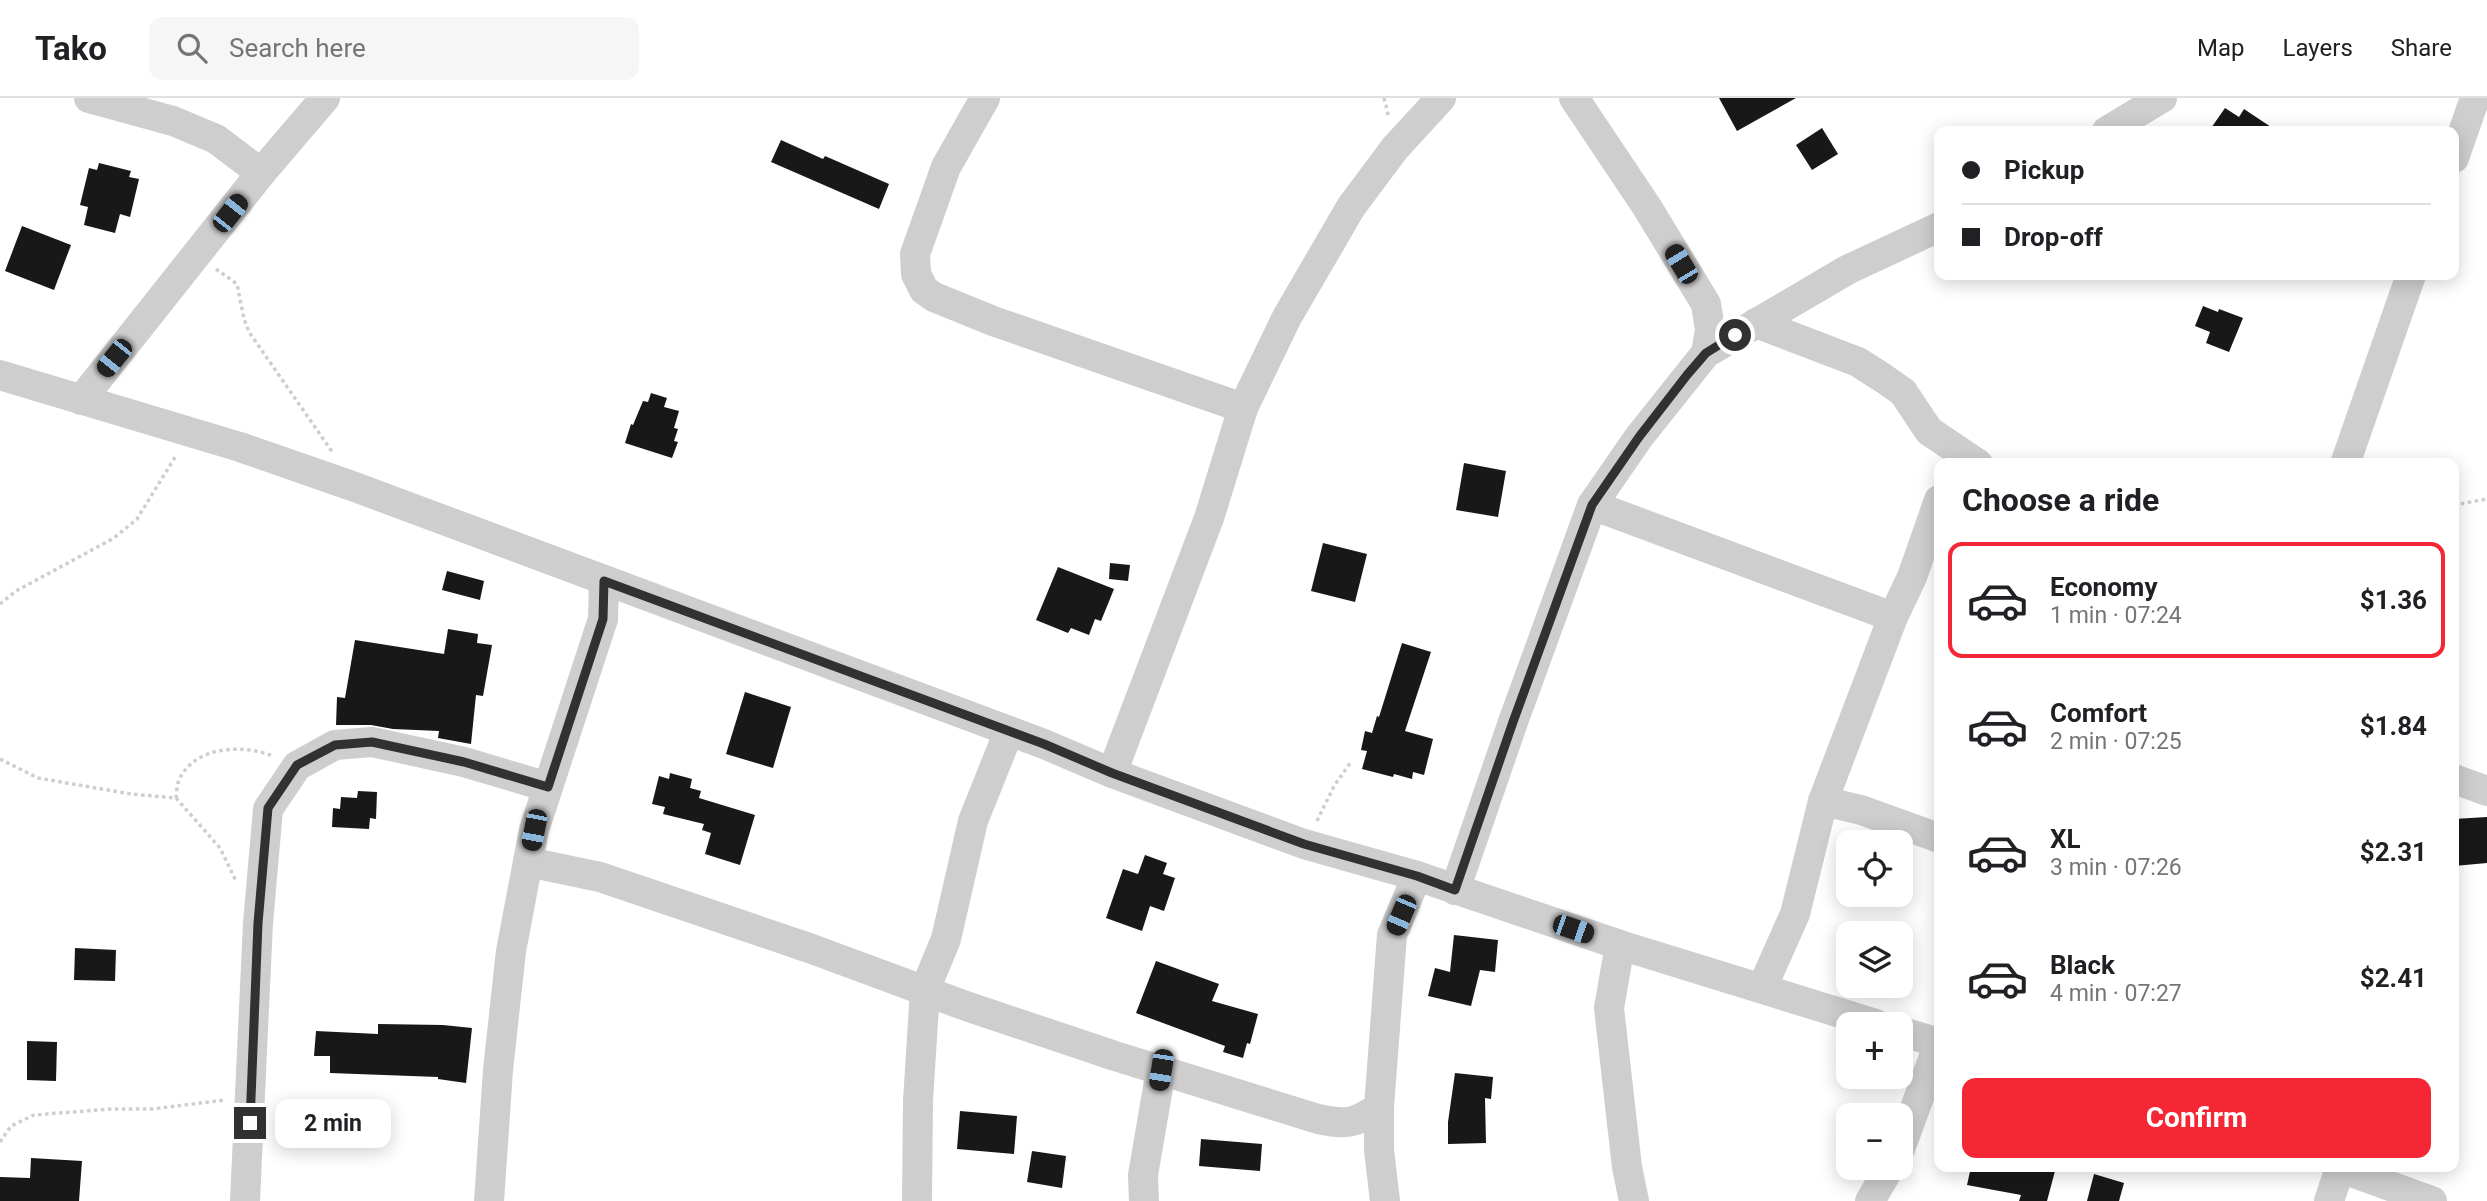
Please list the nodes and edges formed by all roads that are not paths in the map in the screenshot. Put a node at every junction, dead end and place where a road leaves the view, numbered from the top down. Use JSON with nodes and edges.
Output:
{"nodes":[{"id":1,"x":89,"y":98,"type":"edge"},
{"id":2,"x":325,"y":98,"type":"edge"},
{"id":3,"x":985,"y":98,"type":"edge"},
{"id":4,"x":1441,"y":98,"type":"edge"},
{"id":5,"x":1574,"y":98,"type":"edge"},
{"id":6,"x":2162,"y":98,"type":"edge"},
{"id":7,"x":2475,"y":98,"type":"edge"},
{"id":8,"x":2114,"y":126,"type":"edge"},
{"id":9,"x":2459,"y":144,"type":"edge"},
{"id":10,"x":261,"y":173,"type":"junction"},
{"id":11,"x":1934,"y":229,"type":"edge"},
{"id":12,"x":2409,"y":280,"type":"edge"},
{"id":13,"x":1756,"y":323,"type":"junction"},
{"id":14,"x":1706,"y":353,"type":"junction"},
{"id":15,"x":0,"y":375,"type":"edge"},
{"id":16,"x":81,"y":400,"type":"junction"},
{"id":17,"x":1243,"y":408,"type":"junction"},
{"id":18,"x":1962,"y":458,"type":"edge"},
{"id":19,"x":2347,"y":458,"type":"edge"},
{"id":20,"x":1592,"y":505,"type":"junction"},
{"id":21,"x":1934,"y":514,"type":"edge"},
{"id":22,"x":604,"y":581,"type":"junction"},
{"id":23,"x":1893,"y":617,"type":"junction"},
{"id":24,"x":1009,"y":731,"type":"junction"},
{"id":25,"x":1112,"y":773,"type":"junction"},
{"id":26,"x":2459,"y":781,"type":"edge"},
{"id":27,"x":548,"y":787,"type":"junction"},
{"id":28,"x":2487,"y":791,"type":"edge"},
{"id":29,"x":1824,"y":800,"type":"junction"},
{"id":30,"x":1934,"y":836,"type":"edge"},
{"id":31,"x":528,"y":862,"type":"junction"},
{"id":32,"x":1417,"y":876,"type":"junction"},
{"id":33,"x":1455,"y":890,"type":"junction"},
{"id":34,"x":1620,"y":945,"type":"junction"},
{"id":35,"x":1762,"y":988,"type":"junction"},
{"id":36,"x":925,"y":990,"type":"junction"},
{"id":37,"x":1838,"y":1012,"type":"edge"},
{"id":38,"x":1913,"y":1035,"type":"edge"},
{"id":39,"x":1934,"y":1041,"type":"edge"},
{"id":40,"x":1934,"y":1057,"type":"edge"},
{"id":41,"x":1161,"y":1070,"type":"junction"},
{"id":42,"x":1379,"y":1107,"type":"junction"},
{"id":43,"x":1913,"y":1114,"type":"edge"},
{"id":44,"x":2337,"y":1172,"type":"edge"},
{"id":45,"x":2349,"y":1172,"type":"edge"},
{"id":46,"x":1882,"y":1180,"type":"edge"},
{"id":47,"x":245,"y":1201,"type":"edge"},
{"id":48,"x":489,"y":1201,"type":"edge"},
{"id":49,"x":917,"y":1201,"type":"edge"},
{"id":50,"x":1144,"y":1201,"type":"edge"},
{"id":51,"x":1385,"y":1201,"type":"edge"},
{"id":52,"x":1634,"y":1201,"type":"edge"},
{"id":53,"x":1870,"y":1201,"type":"edge"},
{"id":54,"x":2329,"y":1201,"type":"edge"},
{"id":55,"x":2431,"y":1201,"type":"edge"}],
"edges":[{"from":1,"to":10,"type":"street"},
{"from":2,"to":10,"type":"street"},
{"from":3,"to":17,"type":"street"},
{"from":4,"to":17,"type":"street"},
{"from":5,"to":14,"type":"street"},
{"from":6,"to":8,"type":"street"},
{"from":7,"to":9,"type":"street"},
{"from":10,"to":16,"type":"street"},
{"from":11,"to":13,"type":"street"},
{"from":12,"to":19,"type":"street"},
{"from":13,"to":14,"type":"street"},
{"from":13,"to":18,"type":"street"},
{"from":14,"to":20,"type":"street"},
{"from":15,"to":16,"type":"street"},
{"from":16,"to":22,"type":"street"},
{"from":17,"to":25,"type":"street"},
{"from":20,"to":23,"type":"street"},
{"from":20,"to":33,"type":"street"},
{"from":21,"to":23,"type":"street"},
{"from":22,"to":24,"type":"street"},
{"from":22,"to":27,"type":"street"},
{"from":23,"to":29,"type":"street"},
{"from":24,"to":25,"type":"street"},
{"from":24,"to":36,"type":"street"},
{"from":25,"to":32,"type":"street"},
{"from":26,"to":28,"type":"street"},
{"from":27,"to":31,"type":"street"},
{"from":27,"to":47,"type":"street"},
{"from":29,"to":30,"type":"street"},
{"from":29,"to":35,"type":"street"},
{"from":31,"to":36,"type":"street"},
{"from":31,"to":48,"type":"street"},
{"from":32,"to":33,"type":"street"},
{"from":32,"to":42,"type":"street"},
{"from":33,"to":34,"type":"street"},
{"from":34,"to":35,"type":"street"},
{"from":34,"to":52,"type":"street"},
{"from":35,"to":37,"type":"street"},
{"from":36,"to":41,"type":"street"},
{"from":36,"to":49,"type":"street"},
{"from":38,"to":39,"type":"street"},
{"from":40,"to":43,"type":"street"},
{"from":41,"to":42,"type":"street"},
{"from":41,"to":50,"type":"street"},
{"from":42,"to":51,"type":"street"},
{"from":44,"to":54,"type":"street"},
{"from":45,"to":55,"type":"street"},
{"from":46,"to":53,"type":"street"}]}
